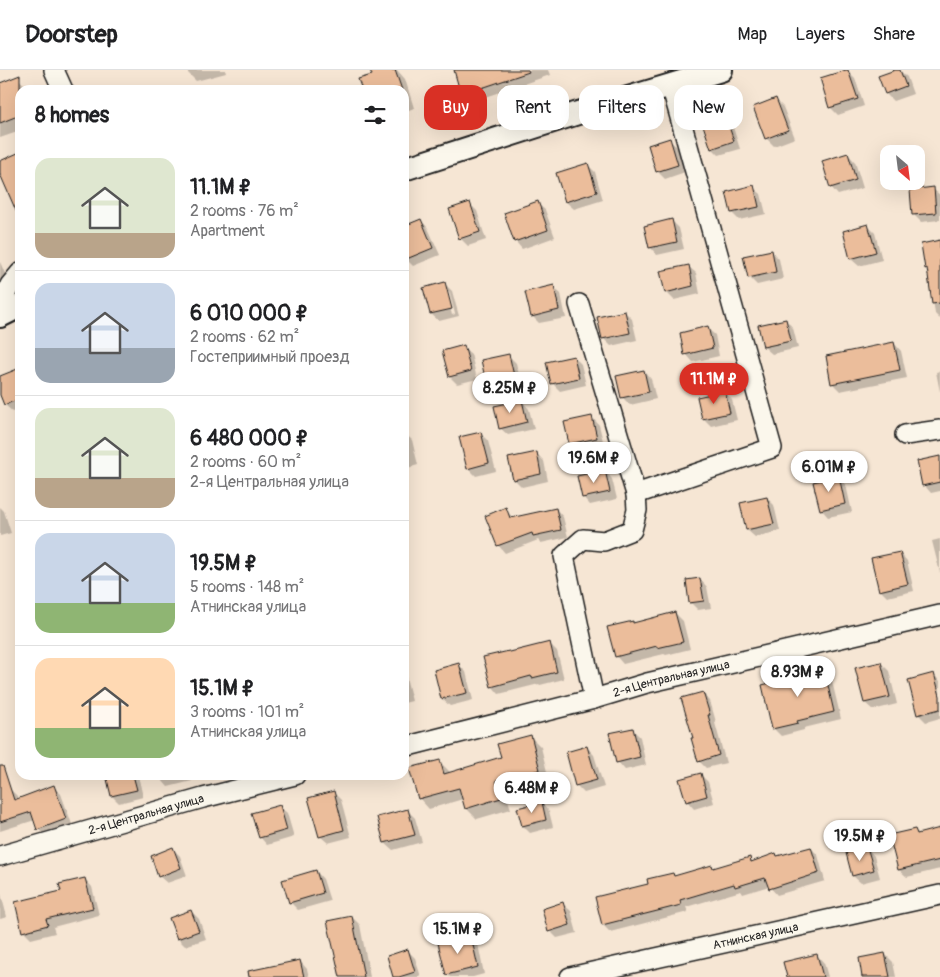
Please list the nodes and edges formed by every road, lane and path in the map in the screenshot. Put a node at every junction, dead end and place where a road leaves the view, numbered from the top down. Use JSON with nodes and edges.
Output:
{"nodes":[{"id":1,"x":54,"y":70,"type":"edge"},
{"id":2,"x":721,"y":70,"type":"edge"},
{"id":3,"x":62,"y":85,"type":"edge"},
{"id":4,"x":671,"y":85,"type":"junction"},
{"id":5,"x":409,"y":167,"type":"edge"},
{"id":6,"x":15,"y":278,"type":"edge"},
{"id":7,"x":579,"y":304,"type":"dead end"},
{"id":8,"x":0,"y":306,"type":"edge"},
{"id":9,"x":15,"y":308,"type":"edge"},
{"id":10,"x":0,"y":316,"type":"edge"},
{"id":11,"x":940,"y":430,"type":"edge"},
{"id":12,"x":905,"y":435,"type":"dead end"},
{"id":13,"x":636,"y":494,"type":"junction"},
{"id":14,"x":940,"y":615,"type":"edge"},
{"id":15,"x":594,"y":698,"type":"junction"},
{"id":16,"x":409,"y":746,"type":"edge"},
{"id":17,"x":275,"y":780,"type":"edge"},
{"id":18,"x":0,"y":856,"type":"edge"},
{"id":19,"x":940,"y":895,"type":"edge"},
{"id":20,"x":570,"y":977,"type":"edge"}],
"edges":[{"from":1,"to":3,"type":"street"},
{"from":2,"to":4,"type":"street"},
{"from":4,"to":5,"type":"street"},
{"from":4,"to":13,"type":"street"},
{"from":6,"to":8,"type":"street"},
{"from":7,"to":13,"type":"street"},
{"from":9,"to":10,"type":"street"},
{"from":11,"to":12,"type":"street"},
{"from":13,"to":15,"type":"street"},
{"from":14,"to":15,"type":"street","name":"2-я Центральная улица"},
{"from":15,"to":16,"type":"street","name":"2-я Центральная улица"},
{"from":17,"to":18,"type":"street","name":"2-я Центральная улица"},
{"from":19,"to":20,"type":"street","name":"Атнинская улица"}]}
